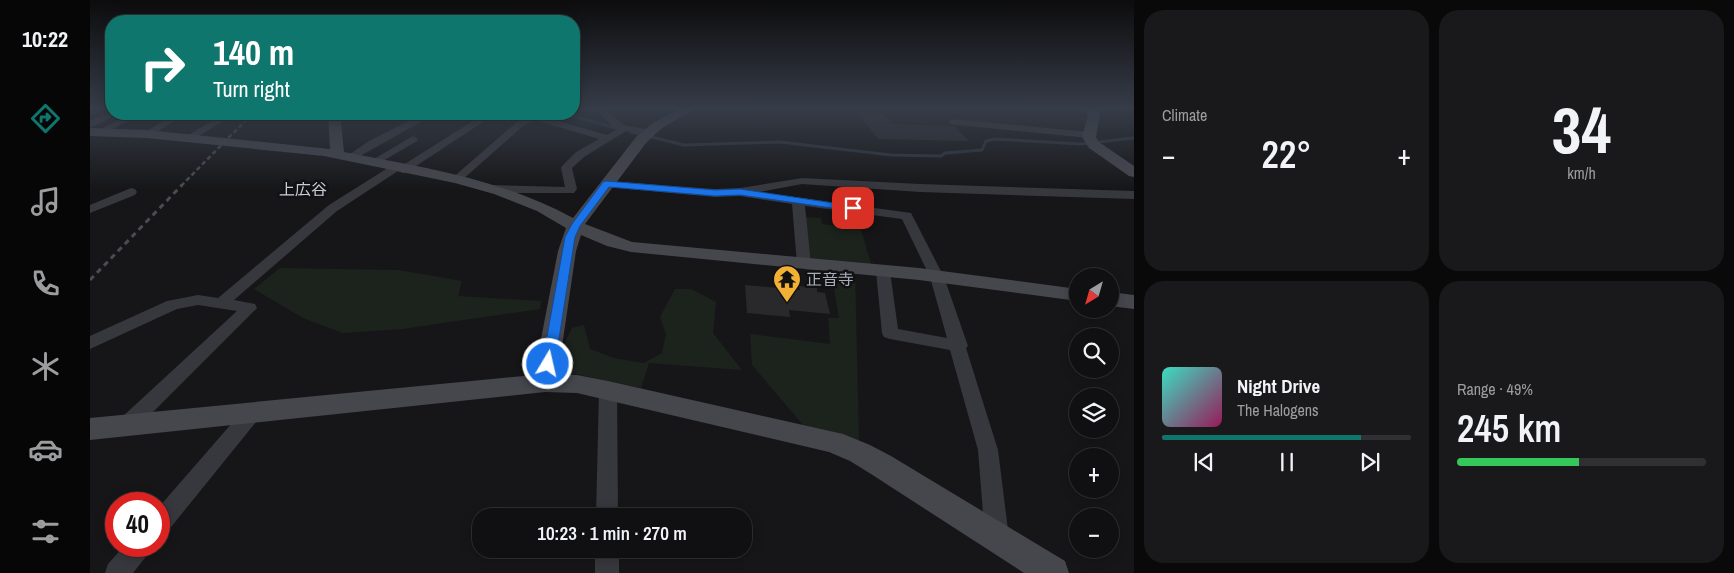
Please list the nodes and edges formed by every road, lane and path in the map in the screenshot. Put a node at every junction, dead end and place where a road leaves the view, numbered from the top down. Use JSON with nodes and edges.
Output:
{"nodes":[{"id":1,"x":1090,"y":135,"type":"edge"},
{"id":2,"x":165,"y":136,"type":"edge"},
{"id":3,"x":192,"y":136,"type":"edge"},
{"id":4,"x":339,"y":136,"type":"edge"},
{"id":5,"x":387,"y":136,"type":"edge"},
{"id":6,"x":454,"y":136,"type":"edge"},
{"id":7,"x":507,"y":136,"type":"edge"},
{"id":8,"x":600,"y":136,"type":"edge"},
{"id":9,"x":612,"y":136,"type":"edge"},
{"id":10,"x":645,"y":136,"type":"edge"},
{"id":11,"x":188,"y":138,"type":"junction"},
{"id":12,"x":608,"y":138,"type":"junction"},
{"id":13,"x":413,"y":139,"type":"dead end"},
{"id":14,"x":343,"y":156,"type":"junction"},
{"id":15,"x":372,"y":163,"type":"junction"},
{"id":16,"x":399,"y":169,"type":"junction"},
{"id":17,"x":1134,"y":173,"type":"edge"},
{"id":18,"x":457,"y":179,"type":"junction"},
{"id":19,"x":606,"y":184,"type":"junction"},
{"id":20,"x":492,"y":189,"type":"junction"},
{"id":21,"x":131,"y":192,"type":"dead end"},
{"id":22,"x":740,"y":192,"type":"junction"},
{"id":23,"x":1134,"y":195,"type":"edge"},
{"id":24,"x":798,"y":201,"type":"junction"},
{"id":25,"x":90,"y":208,"type":"edge"},
{"id":26,"x":575,"y":226,"type":"junction"},
{"id":27,"x":804,"y":264,"type":"junction"},
{"id":28,"x":883,"y":271,"type":"junction"},
{"id":29,"x":937,"y":276,"type":"junction"},
{"id":30,"x":1069,"y":294,"type":"edge"},
{"id":31,"x":1119,"y":300,"type":"edge"},
{"id":32,"x":1134,"y":302,"type":"edge"},
{"id":33,"x":221,"y":303,"type":"junction"},
{"id":34,"x":90,"y":343,"type":"edge"},
{"id":35,"x":959,"y":346,"type":"junction"},
{"id":36,"x":545,"y":383,"type":"junction"},
{"id":37,"x":608,"y":390,"type":"junction"},
{"id":38,"x":253,"y":412,"type":"junction"},
{"id":39,"x":128,"y":424,"type":"junction"},
{"id":40,"x":90,"y":428,"type":"edge"},
{"id":41,"x":607,"y":508,"type":"edge"},
{"id":42,"x":170,"y":511,"type":"edge"},
{"id":43,"x":997,"y":538,"type":"junction"},
{"id":44,"x":131,"y":557,"type":"edge"},
{"id":45,"x":607,"y":558,"type":"edge"},
{"id":46,"x":117,"y":573,"type":"edge"},
{"id":47,"x":607,"y":573,"type":"edge"},
{"id":48,"x":1053,"y":573,"type":"edge"}],
"edges":[{"from":1,"to":17,"type":"street"},
{"from":2,"to":11,"type":"street"},
{"from":3,"to":11,"type":"street"},
{"from":4,"to":14,"type":"street"},
{"from":5,"to":14,"type":"street"},
{"from":6,"to":16,"type":"street"},
{"from":7,"to":18,"type":"street"},
{"from":8,"to":12,"type":"street"},
{"from":9,"to":12,"type":"street"},
{"from":10,"to":19,"type":"street"},
{"from":11,"to":14,"type":"street"},
{"from":12,"to":20,"type":"street"},
{"from":13,"to":15,"type":"street"},
{"from":14,"to":15,"type":"street"},
{"from":15,"to":16,"type":"street"},
{"from":16,"to":18,"type":"street"},
{"from":16,"to":33,"type":"street"},
{"from":18,"to":20,"type":"street"},
{"from":19,"to":22,"type":"street"},
{"from":19,"to":26,"type":"street"},
{"from":20,"to":26,"type":"street"},
{"from":21,"to":25,"type":"street"},
{"from":22,"to":23,"type":"street"},
{"from":22,"to":24,"type":"street"},
{"from":24,"to":27,"type":"street"},
{"from":24,"to":29,"type":"street"},
{"from":26,"to":27,"type":"street"},
{"from":26,"to":36,"type":"street"},
{"from":27,"to":28,"type":"street"},
{"from":28,"to":29,"type":"street"},
{"from":28,"to":35,"type":"street"},
{"from":29,"to":30,"type":"street"},
{"from":29,"to":35,"type":"street"},
{"from":31,"to":32,"type":"street"},
{"from":33,"to":34,"type":"street"},
{"from":33,"to":39,"type":"street"},
{"from":35,"to":43,"type":"street"},
{"from":36,"to":37,"type":"street"},
{"from":36,"to":38,"type":"street"},
{"from":37,"to":41,"type":"street"},
{"from":37,"to":43,"type":"street"},
{"from":38,"to":39,"type":"street"},
{"from":38,"to":42,"type":"street"},
{"from":39,"to":40,"type":"street"},
{"from":43,"to":48,"type":"street"},
{"from":44,"to":46,"type":"street"},
{"from":45,"to":47,"type":"street"}]}
